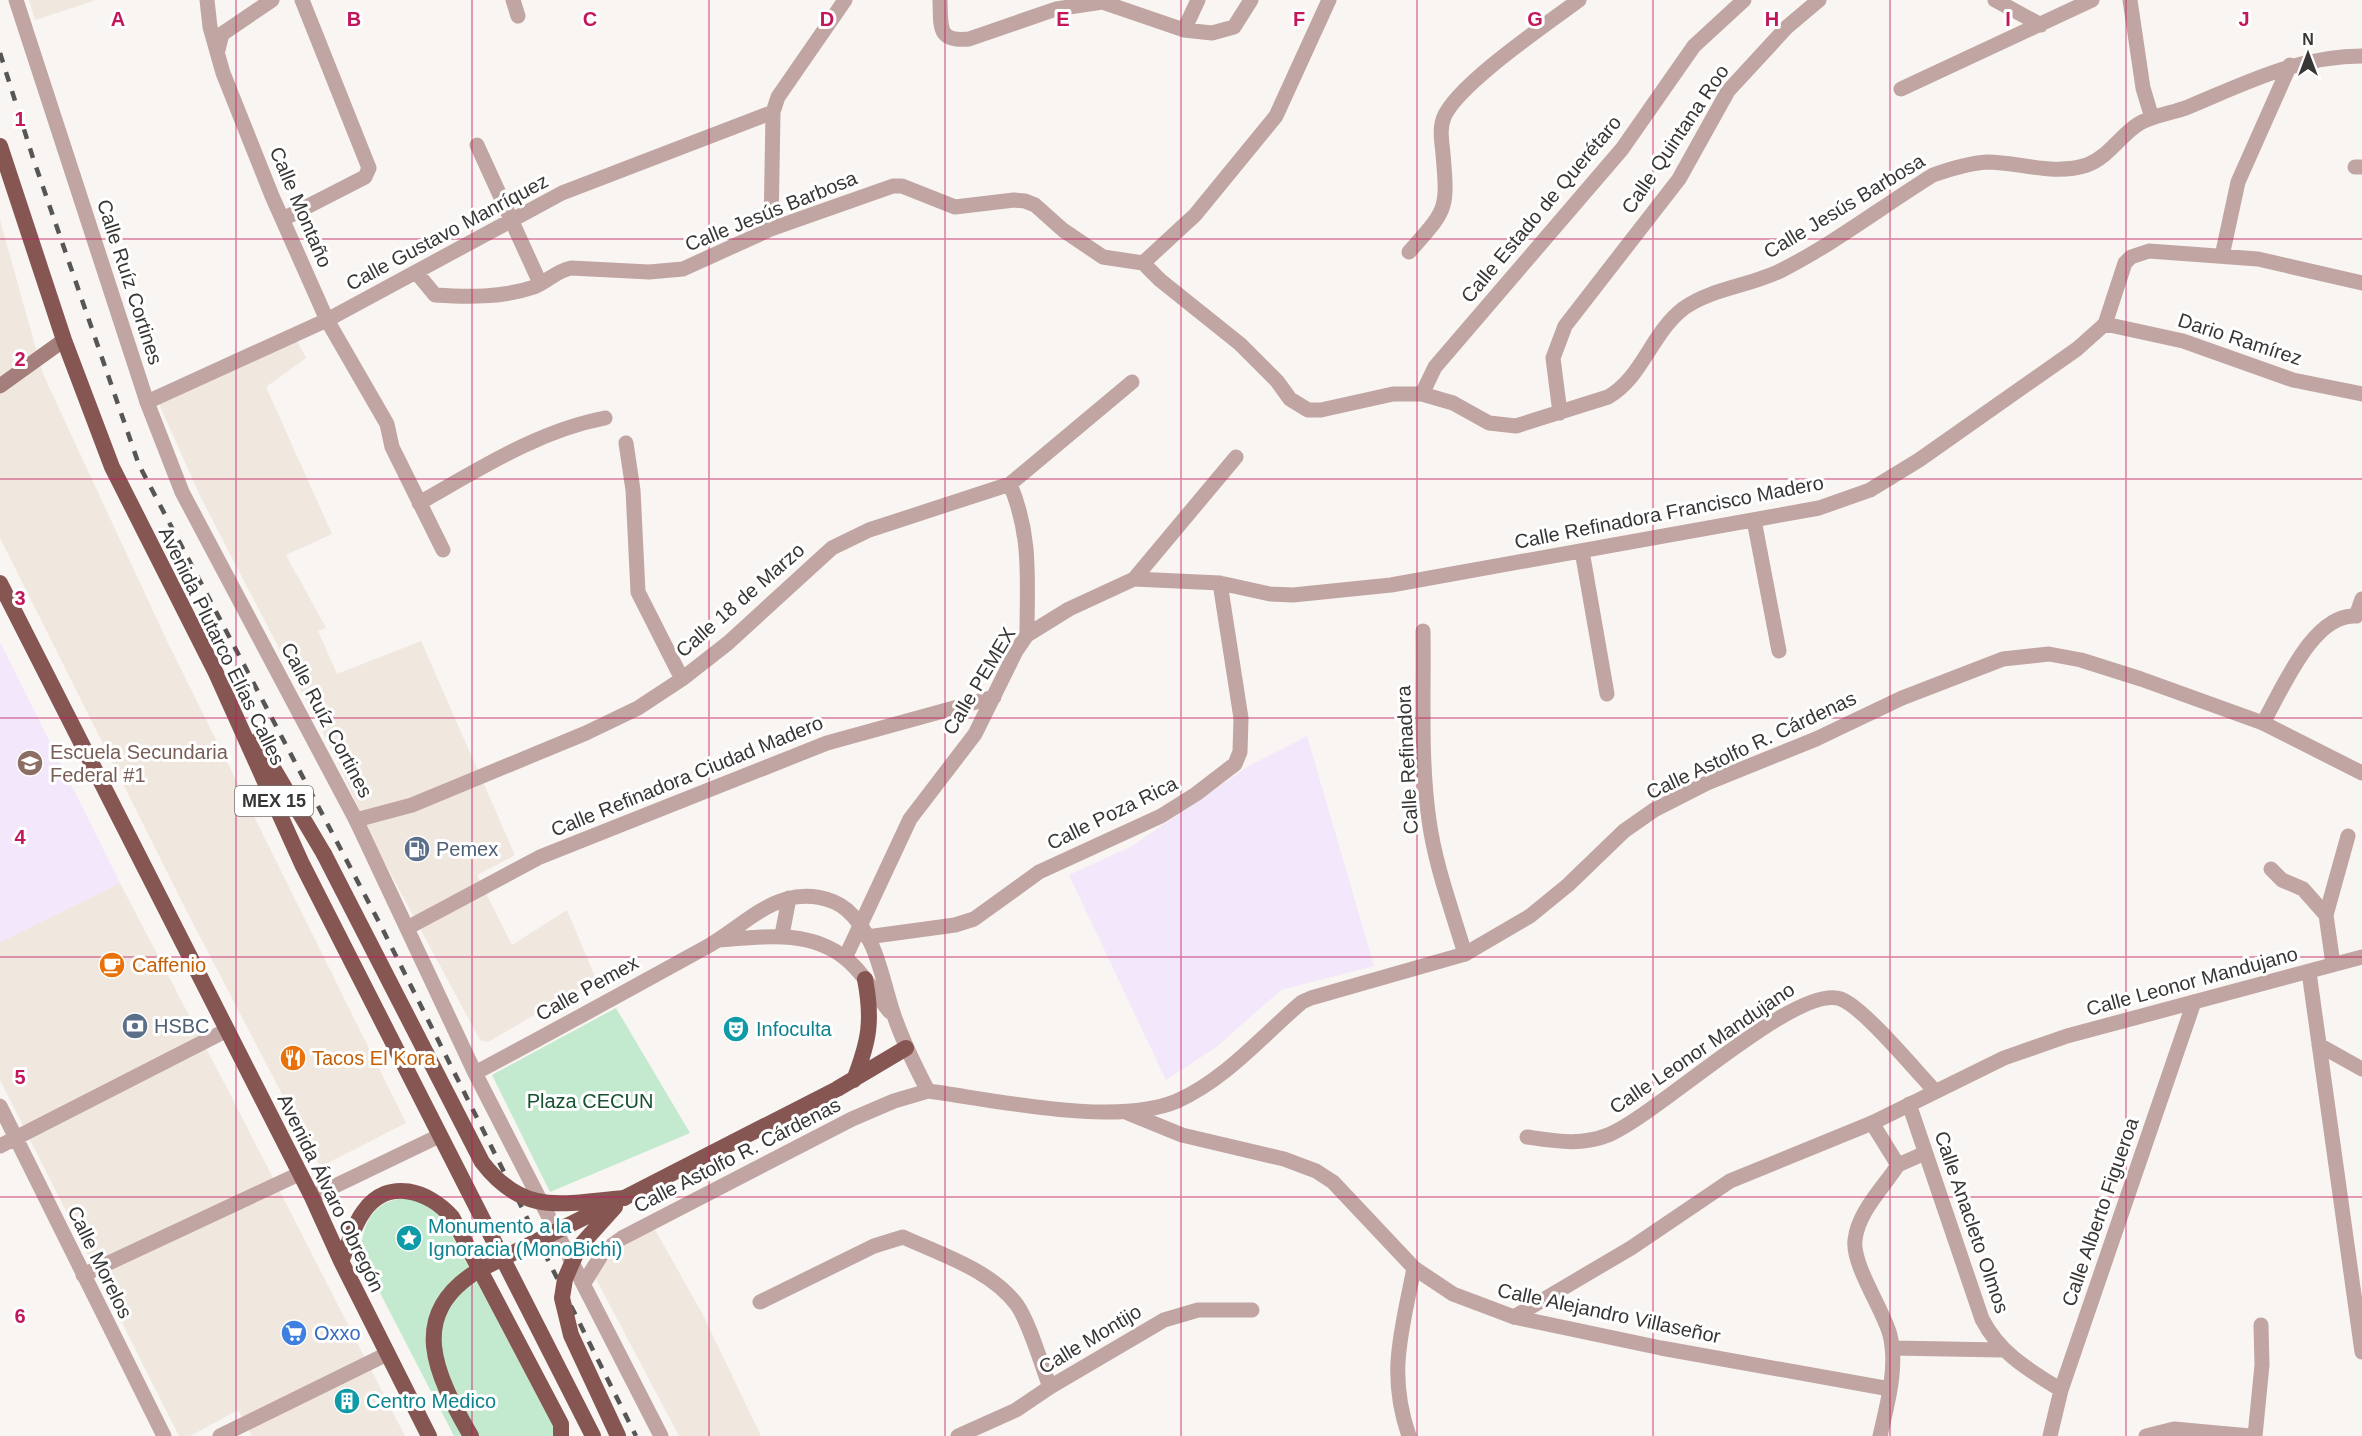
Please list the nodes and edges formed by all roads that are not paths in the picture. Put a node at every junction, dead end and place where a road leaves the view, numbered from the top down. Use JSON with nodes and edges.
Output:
{"nodes":[{"id":1,"x":16,"y":0,"type":"edge"},
{"id":2,"x":207,"y":0,"type":"edge"},
{"id":3,"x":272,"y":0,"type":"edge"},
{"id":4,"x":302,"y":0,"type":"edge"},
{"id":5,"x":513,"y":0,"type":"edge"},
{"id":6,"x":844,"y":0,"type":"edge"},
{"id":7,"x":940,"y":0,"type":"edge"},
{"id":8,"x":1198,"y":0,"type":"edge"},
{"id":9,"x":1251,"y":0,"type":"edge"},
{"id":10,"x":1329,"y":0,"type":"edge"},
{"id":11,"x":1579,"y":0,"type":"edge"},
{"id":12,"x":1744,"y":0,"type":"edge"},
{"id":13,"x":1819,"y":0,"type":"edge"},
{"id":14,"x":1995,"y":0,"type":"edge"},
{"id":15,"x":2092,"y":0,"type":"edge"},
{"id":16,"x":2130,"y":0,"type":"edge"},
{"id":17,"x":518,"y":16,"type":"dead end"},
{"id":18,"x":2041,"y":25,"type":"junction"},
{"id":19,"x":1184,"y":30,"type":"junction"},
{"id":20,"x":218,"y":50,"type":"junction"},
{"id":21,"x":2362,"y":56,"type":"edge"},
{"id":22,"x":2290,"y":65,"type":"junction"},
{"id":23,"x":1901,"y":89,"type":"dead end"},
{"id":24,"x":772,"y":112,"type":"junction"},
{"id":25,"x":2151,"y":118,"type":"junction"},
{"id":26,"x":477,"y":144,"type":"dead end"},
{"id":27,"x":0,"y":146,"type":"edge"},
{"id":28,"x":283,"y":219,"type":"junction"},
{"id":29,"x":512,"y":220,"type":"junction"},
{"id":30,"x":771,"y":229,"type":"junction"},
{"id":31,"x":1409,"y":252,"type":"dead end"},
{"id":32,"x":2222,"y":256,"type":"junction"},
{"id":33,"x":1143,"y":263,"type":"junction"},
{"id":34,"x":416,"y":272,"type":"junction"},
{"id":35,"x":540,"y":283,"type":"junction"},
{"id":36,"x":2362,"y":283,"type":"edge"},
{"id":37,"x":327,"y":320,"type":"junction"},
{"id":38,"x":2104,"y":324,"type":"junction"},
{"id":39,"x":64,"y":340,"type":"junction"},
{"id":40,"x":1132,"y":382,"type":"dead end"},
{"id":41,"x":0,"y":386,"type":"edge"},
{"id":42,"x":1422,"y":394,"type":"junction"},
{"id":43,"x":2362,"y":394,"type":"edge"},
{"id":44,"x":147,"y":402,"type":"junction"},
{"id":45,"x":1560,"y":413,"type":"junction"},
{"id":46,"x":605,"y":418,"type":"dead end"},
{"id":47,"x":626,"y":443,"type":"dead end"},
{"id":48,"x":1236,"y":457,"type":"dead end"},
{"id":49,"x":1010,"y":484,"type":"junction"},
{"id":50,"x":419,"y":503,"type":"junction"},
{"id":51,"x":1754,"y":520,"type":"junction"},
{"id":52,"x":443,"y":550,"type":"dead end"},
{"id":53,"x":1582,"y":551,"type":"junction"},
{"id":54,"x":1134,"y":579,"type":"junction"},
{"id":55,"x":0,"y":583,"type":"edge"},
{"id":56,"x":1220,"y":583,"type":"junction"},
{"id":57,"x":2362,"y":600,"type":"edge"},
{"id":58,"x":2359,"y":616,"type":"edge"},
{"id":59,"x":1423,"y":631,"type":"dead end"},
{"id":60,"x":1027,"y":635,"type":"junction"},
{"id":61,"x":1779,"y":651,"type":"dead end"},
{"id":62,"x":216,"y":673,"type":"junction"},
{"id":63,"x":682,"y":679,"type":"junction"},
{"id":64,"x":1607,"y":694,"type":"dead end"},
{"id":65,"x":994,"y":697,"type":"junction"},
{"id":66,"x":2263,"y":723,"type":"junction"},
{"id":67,"x":2362,"y":773,"type":"edge"},
{"id":68,"x":356,"y":820,"type":"junction"},
{"id":69,"x":2348,"y":836,"type":"dead end"},
{"id":70,"x":2271,"y":869,"type":"dead end"},
{"id":71,"x":789,"y":898,"type":"junction"},
{"id":72,"x":2326,"y":915,"type":"junction"},
{"id":73,"x":409,"y":927,"type":"junction"},
{"id":74,"x":863,"y":931,"type":"junction"},
{"id":75,"x":782,"y":935,"type":"junction"},
{"id":76,"x":718,"y":940,"type":"junction"},
{"id":77,"x":1465,"y":954,"type":"junction"},
{"id":78,"x":2362,"y":957,"type":"edge"},
{"id":79,"x":845,"y":958,"type":"junction"},
{"id":80,"x":2333,"y":964,"type":"junction"},
{"id":81,"x":2309,"y":972,"type":"junction"},
{"id":82,"x":865,"y":979,"type":"junction"},
{"id":83,"x":2194,"y":1002,"type":"junction"},
{"id":84,"x":894,"y":1018,"type":"junction"},
{"id":85,"x":227,"y":1030,"type":"junction"},
{"id":86,"x":2319,"y":1046,"type":"junction"},
{"id":87,"x":906,"y":1048,"type":"junction"},
{"id":88,"x":2362,"y":1069,"type":"edge"},
{"id":89,"x":475,"y":1073,"type":"junction"},
{"id":90,"x":854,"y":1080,"type":"junction"},
{"id":91,"x":928,"y":1091,"type":"junction"},
{"id":92,"x":1935,"y":1091,"type":"junction"},
{"id":93,"x":1909,"y":1104,"type":"junction"},
{"id":94,"x":0,"y":1106,"type":"edge"},
{"id":95,"x":1125,"y":1112,"type":"junction"},
{"id":96,"x":1872,"y":1123,"type":"junction"},
{"id":97,"x":438,"y":1136,"type":"junction"},
{"id":98,"x":16,"y":1137,"type":"junction"},
{"id":99,"x":1527,"y":1137,"type":"dead end"},
{"id":100,"x":0,"y":1146,"type":"edge"},
{"id":101,"x":1925,"y":1154,"type":"junction"},
{"id":102,"x":1898,"y":1165,"type":"junction"},
{"id":103,"x":299,"y":1174,"type":"junction"},
{"id":104,"x":312,"y":1197,"type":"junction"},
{"id":105,"x":624,"y":1198,"type":"junction"},
{"id":106,"x":341,"y":1262,"type":"junction"},
{"id":107,"x":1414,"y":1268,"type":"junction"},
{"id":108,"x":83,"y":1275,"type":"junction"},
{"id":109,"x":584,"y":1283,"type":"junction"},
{"id":110,"x":760,"y":1302,"type":"dead end"},
{"id":111,"x":1252,"y":1310,"type":"dead end"},
{"id":112,"x":1514,"y":1317,"type":"junction"},
{"id":113,"x":2261,"y":1325,"type":"dead end"},
{"id":114,"x":1892,"y":1348,"type":"junction"},
{"id":115,"x":2002,"y":1350,"type":"junction"},
{"id":116,"x":2362,"y":1352,"type":"edge"},
{"id":117,"x":387,"y":1354,"type":"junction"},
{"id":118,"x":1050,"y":1387,"type":"junction"},
{"id":119,"x":1890,"y":1389,"type":"junction"},
{"id":120,"x":2061,"y":1390,"type":"junction"},
{"id":121,"x":561,"y":1430,"type":"edge"},
{"id":122,"x":2206,"y":1433,"type":"edge"},
{"id":123,"x":229,"y":1434,"type":"edge"},
{"id":124,"x":164,"y":1436,"type":"edge"},
{"id":125,"x":429,"y":1436,"type":"edge"},
{"id":126,"x":471,"y":1436,"type":"edge"},
{"id":127,"x":592,"y":1436,"type":"edge"},
{"id":128,"x":618,"y":1436,"type":"edge"},
{"id":129,"x":661,"y":1436,"type":"edge"},
{"id":130,"x":958,"y":1436,"type":"edge"},
{"id":131,"x":1409,"y":1436,"type":"edge"},
{"id":132,"x":1880,"y":1436,"type":"edge"},
{"id":133,"x":2050,"y":1436,"type":"edge"},
{"id":134,"x":2146,"y":1436,"type":"edge"},
{"id":135,"x":2250,"y":1436,"type":"edge"},
{"id":136,"x":2255,"y":1436,"type":"edge"}],
"edges":[{"from":1,"to":44,"type":"street","name":"Calle Ruíz Cortines"},
{"from":2,"to":20,"type":"street","name":"Calle Montaño"},
{"from":3,"to":20,"type":"street"},
{"from":4,"to":28,"type":"street"},
{"from":5,"to":17,"type":"street"},
{"from":6,"to":24,"type":"street"},
{"from":7,"to":19,"type":"street"},
{"from":8,"to":19,"type":"street"},
{"from":9,"to":19,"type":"street"},
{"from":10,"to":33,"type":"street"},
{"from":11,"to":31,"type":"street"},
{"from":12,"to":42,"type":"street","name":"Calle Estado de Querétaro"},
{"from":13,"to":45,"type":"street","name":"Calle Quintana Roo"},
{"from":14,"to":18,"type":"street"},
{"from":15,"to":18,"type":"street"},
{"from":16,"to":25,"type":"street"},
{"from":18,"to":23,"type":"street"},
{"from":20,"to":28,"type":"street","name":"Calle Montaño"},
{"from":21,"to":22,"type":"street","name":"Calle Jesús Barbosa"},
{"from":22,"to":25,"type":"street","name":"Calle Jesús Barbosa"},
{"from":22,"to":32,"type":"street"},
{"from":24,"to":29,"type":"street","name":"Calle Gustavo Manríquez"},
{"from":24,"to":30,"type":"street"},
{"from":25,"to":45,"type":"street","name":"Calle Jesús Barbosa"},
{"from":26,"to":29,"type":"street"},
{"from":27,"to":39,"type":"highway","name":"Avenida Plutarco Elías Calles","number":"MEX 15"},
{"from":28,"to":37,"type":"street","name":"Calle Montaño"},
{"from":29,"to":34,"type":"street","name":"Calle Gustavo Manríquez"},
{"from":29,"to":35,"type":"street"},
{"from":30,"to":33,"type":"street","name":"Calle Jesús Barbosa"},
{"from":30,"to":35,"type":"street","name":"Calle Jesús Barbosa"},
{"from":32,"to":36,"type":"street","name":"Calle Refinadora Francisco Madero"},
{"from":32,"to":38,"type":"street","name":"Calle Refinadora Francisco Madero"},
{"from":33,"to":42,"type":"street","name":"Calle Jesús Barbosa"},
{"from":34,"to":35,"type":"street","name":"Calle Jesús Barbosa"},
{"from":34,"to":37,"type":"street","name":"Calle Gustavo Manríquez"},
{"from":37,"to":44,"type":"street","name":"Calle Gustavo Manríquez"},
{"from":37,"to":50,"type":"street","name":"Calle Montaño"},
{"from":38,"to":43,"type":"street","name":"Dario Ramírez"},
{"from":38,"to":51,"type":"street","name":"Calle Refinadora Francisco Madero"},
{"from":39,"to":41,"type":"main road"},
{"from":39,"to":62,"type":"highway","name":"Avenida Plutarco Elías Calles","number":"MEX 15"},
{"from":40,"to":49,"type":"street","name":"Calle 18 de Marzo"},
{"from":42,"to":45,"type":"street","name":"Calle Jesús Barbosa"},
{"from":44,"to":68,"type":"street","name":"Calle Ruíz Cortines"},
{"from":46,"to":50,"type":"street"},
{"from":47,"to":63,"type":"street"},
{"from":48,"to":54,"type":"street","name":"Calle PEMEX"},
{"from":49,"to":60,"type":"street"},
{"from":49,"to":63,"type":"street","name":"Calle 18 de Marzo"},
{"from":50,"to":52,"type":"street","name":"Calle Montaño"},
{"from":51,"to":53,"type":"street","name":"Calle Refinadora Francisco Madero"},
{"from":51,"to":61,"type":"street"},
{"from":53,"to":56,"type":"street","name":"Calle Refinadora Francisco Madero"},
{"from":53,"to":64,"type":"street"},
{"from":54,"to":56,"type":"street","name":"Calle Refinadora Francisco Madero"},
{"from":54,"to":60,"type":"street","name":"Calle PEMEX"},
{"from":55,"to":85,"type":"highway","name":"Avenida Álvaro Obregón"},
{"from":56,"to":74,"type":"street","name":"Calle Poza Rica"},
{"from":57,"to":58,"type":"street"},
{"from":58,"to":66,"type":"street"},
{"from":59,"to":77,"type":"street","name":"Calle Refinadora"},
{"from":60,"to":65,"type":"street","name":"Calle PEMEX"},
{"from":62,"to":97,"type":"highway","name":"Avenida Plutarco Elías Calles","number":"MEX 15"},
{"from":62,"to":105,"type":"highway","bridge":true},
{"from":63,"to":68,"type":"street","name":"Calle 18 de Marzo"},
{"from":65,"to":73,"type":"street","name":"Calle Refinadora Ciudad Madero"},
{"from":65,"to":74,"type":"street","name":"Calle PEMEX"},
{"from":66,"to":67,"type":"street","name":"Calle Astolfo R. Cárdenas"},
{"from":66,"to":77,"type":"street","name":"Calle Astolfo R. Cárdenas"},
{"from":68,"to":73,"type":"street","name":"Calle Ruíz Cortines"},
{"from":69,"to":72,"type":"street"},
{"from":70,"to":72,"type":"street"},
{"from":71,"to":74,"type":"street"},
{"from":71,"to":75,"type":"street"},
{"from":71,"to":76,"type":"street","name":"Calle Pemex"},
{"from":72,"to":80,"type":"street"},
{"from":73,"to":89,"type":"street","name":"Calle Ruíz Cortines"},
{"from":74,"to":79,"type":"street","name":"Calle PEMEX"},
{"from":74,"to":84,"type":"street"},
{"from":75,"to":76,"type":"street"},
{"from":75,"to":79,"type":"street"},
{"from":76,"to":89,"type":"street","name":"Calle Pemex"},
{"from":77,"to":95,"type":"street","name":"Calle Astolfo R. Cárdenas"},
{"from":78,"to":80,"type":"street","name":"Calle Leonor Mandujano"},
{"from":79,"to":82,"type":"street"},
{"from":80,"to":81,"type":"street","name":"Calle Leonor Mandujano"},
{"from":81,"to":83,"type":"street","name":"Calle Leonor Mandujano"},
{"from":81,"to":86,"type":"street"},
{"from":82,"to":84,"type":"street"},
{"from":82,"to":90,"type":"highway"},
{"from":83,"to":92,"type":"street","name":"Calle Leonor Mandujano"},
{"from":83,"to":120,"type":"street","name":"Calle Alberto Figueroa"},
{"from":84,"to":87,"type":"street"},
{"from":85,"to":98,"type":"street"},
{"from":85,"to":103,"type":"highway","name":"Avenida Álvaro Obregón"},
{"from":86,"to":88,"type":"street"},
{"from":86,"to":116,"type":"street"},
{"from":87,"to":90,"type":"highway"},
{"from":87,"to":91,"type":"street"},
{"from":89,"to":109,"type":"street","name":"Calle Ruíz Cortines"},
{"from":90,"to":105,"type":"highway"},
{"from":91,"to":95,"type":"street","name":"Calle Astolfo R. Cárdenas"},
{"from":91,"to":109,"type":"street","name":"Calle Astolfo R. Cárdenas"},
{"from":92,"to":93,"type":"street","name":"Calle Leonor Mandujano"},
{"from":92,"to":99,"type":"street","name":"Calle Leonor Mandujano"},
{"from":93,"to":96,"type":"street","name":"Calle Leonor Mandujano"},
{"from":93,"to":101,"type":"street","name":"Calle Anacleto Olmos"},
{"from":94,"to":98,"type":"street","name":"Calle Morelos"},
{"from":95,"to":107,"type":"street","name":"Calle Alejandro Villaseñor"},
{"from":96,"to":102,"type":"street"},
{"from":96,"to":112,"type":"street","name":"Calle Leonor Mandujano"},
{"from":97,"to":104,"type":"street"},
{"from":97,"to":127,"type":"highway","name":"Avenida Plutarco Elías Calles","number":"MEX 15"},
{"from":98,"to":100,"type":"street"},
{"from":98,"to":108,"type":"street","name":"Calle Morelos"},
{"from":101,"to":102,"type":"street"},
{"from":101,"to":115,"type":"street","name":"Calle Anacleto Olmos"},
{"from":102,"to":114,"type":"street"},
{"from":103,"to":104,"type":"highway","name":"Avenida Álvaro Obregón"},
{"from":103,"to":108,"type":"street"},
{"from":104,"to":106,"type":"highway","name":"Avenida Álvaro Obregón"},
{"from":105,"to":126,"type":"highway","bridge":true},
{"from":105,"to":128,"type":"highway","bridge":true},
{"from":106,"to":117,"type":"highway","name":"Avenida Álvaro Obregón"},
{"from":106,"to":121,"type":"highway"},
{"from":107,"to":112,"type":"street","name":"Calle Alejandro Villaseñor"},
{"from":107,"to":131,"type":"street"},
{"from":108,"to":124,"type":"street","name":"Calle Morelos"},
{"from":109,"to":129,"type":"street","name":"Calle Ruíz Cortines"},
{"from":110,"to":118,"type":"street"},
{"from":111,"to":118,"type":"street","name":"Calle Montijo"},
{"from":112,"to":119,"type":"street","name":"Calle Alejandro Villaseñor"},
{"from":113,"to":136,"type":"street"},
{"from":114,"to":115,"type":"street"},
{"from":114,"to":119,"type":"street"},
{"from":115,"to":120,"type":"street","name":"Calle Anacleto Olmos"},
{"from":117,"to":123,"type":"street"},
{"from":117,"to":125,"type":"highway","name":"Avenida Álvaro Obregón"},
{"from":118,"to":130,"type":"street","name":"Calle Montijo"},
{"from":119,"to":132,"type":"street"},
{"from":120,"to":133,"type":"street","name":"Calle Alberto Figueroa"},
{"from":122,"to":134,"type":"street"},
{"from":122,"to":135,"type":"street"}]}
